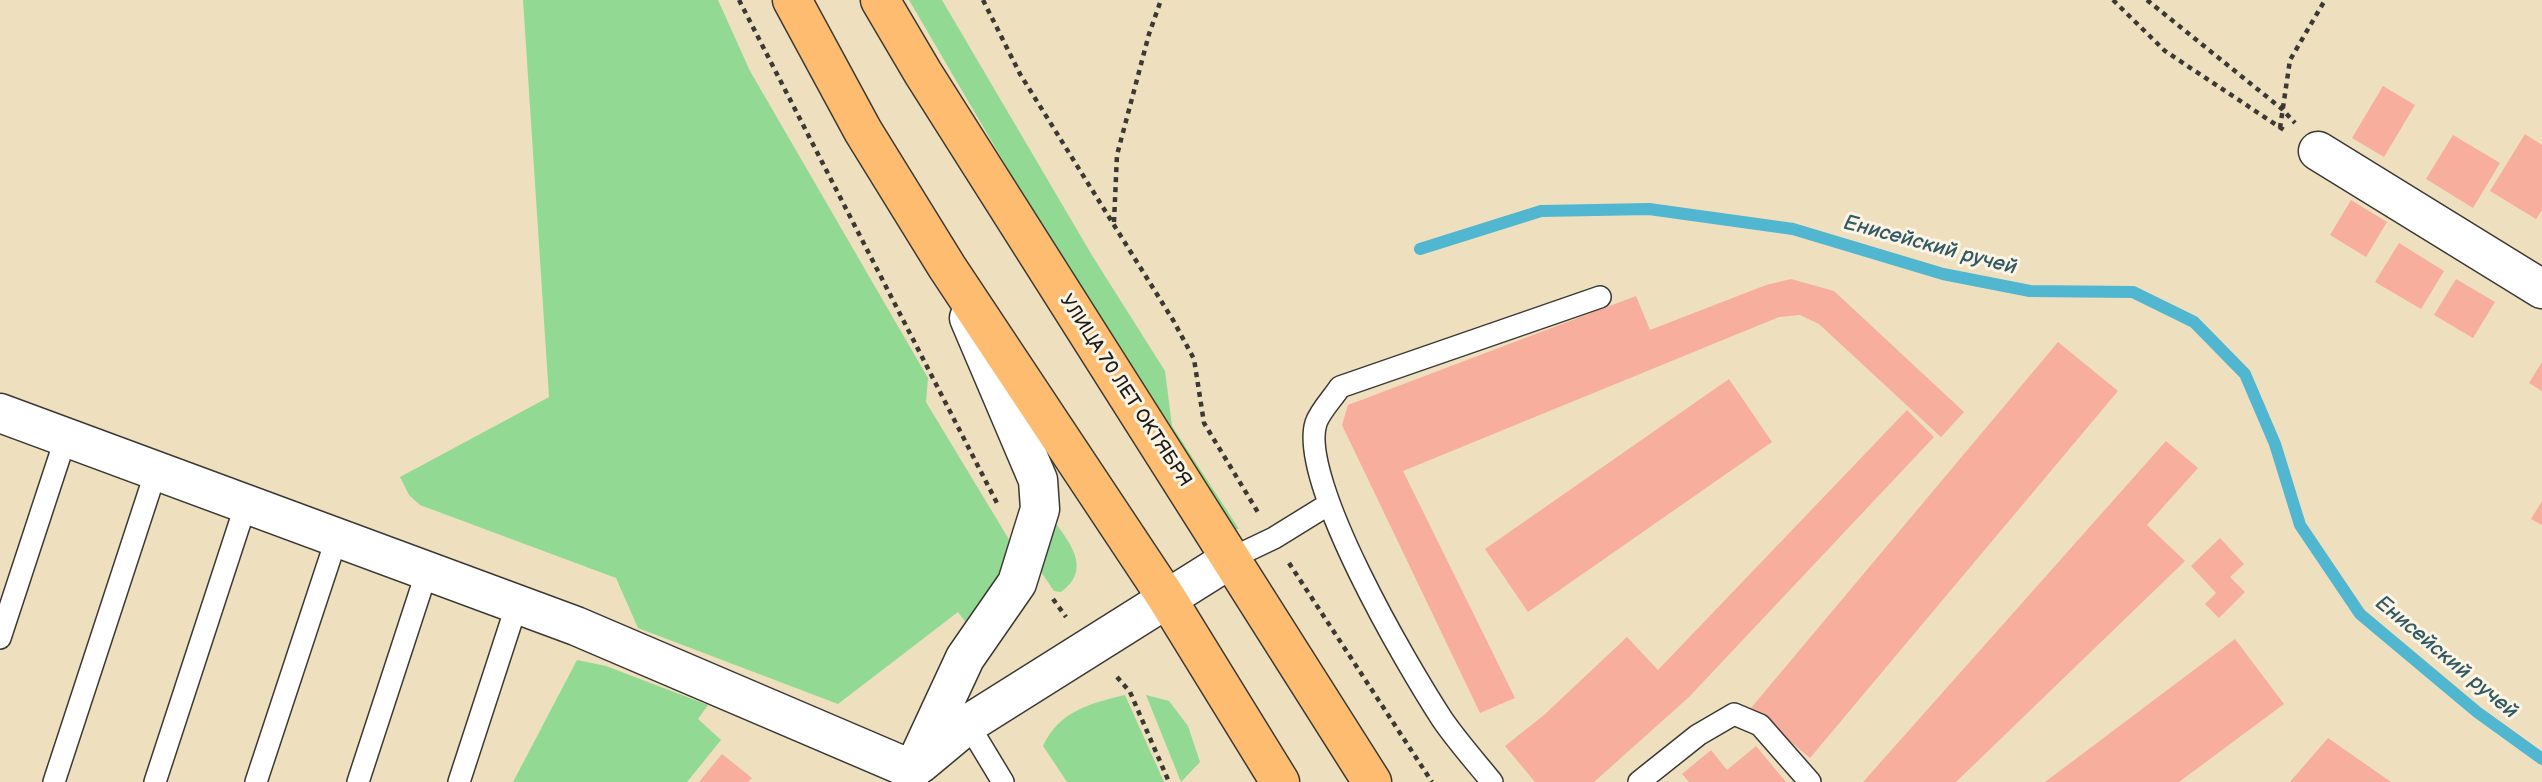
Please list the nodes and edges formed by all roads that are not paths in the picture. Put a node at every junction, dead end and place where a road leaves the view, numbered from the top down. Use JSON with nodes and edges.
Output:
{"nodes":[{"id":1,"x":880,"y":0,"type":"edge"},
{"id":2,"x":791,"y":2,"type":"edge"},
{"id":3,"x":2318,"y":150,"type":"road end"},
{"id":4,"x":947,"y":267,"type":"junction"},
{"id":5,"x":2542,"y":289,"type":"edge"},
{"id":6,"x":1600,"y":298,"type":"dead end"},
{"id":7,"x":0,"y":413,"type":"edge"},
{"id":8,"x":66,"y":437,"type":"junction"},
{"id":9,"x":156,"y":471,"type":"junction"},
{"id":10,"x":246,"y":504,"type":"junction"},
{"id":11,"x":1329,"y":504,"type":"junction"},
{"id":12,"x":337,"y":537,"type":"junction"},
{"id":13,"x":1231,"y":558,"type":"junction"},
{"id":14,"x":427,"y":571,"type":"junction"},
{"id":15,"x":1166,"y":597,"type":"junction"},
{"id":16,"x":517,"y":604,"type":"junction"},
{"id":17,"x":0,"y":638,"type":"edge"},
{"id":18,"x":968,"y":724,"type":"junction"},
{"id":19,"x":907,"y":776,"type":"edge"},
{"id":20,"x":54,"y":782,"type":"edge"},
{"id":21,"x":155,"y":782,"type":"edge"},
{"id":22,"x":257,"y":782,"type":"edge"},
{"id":23,"x":358,"y":782,"type":"edge"},
{"id":24,"x":459,"y":782,"type":"edge"},
{"id":25,"x":1003,"y":782,"type":"edge"},
{"id":26,"x":1280,"y":782,"type":"edge"},
{"id":27,"x":1372,"y":782,"type":"edge"},
{"id":28,"x":1492,"y":782,"type":"edge"},
{"id":29,"x":1639,"y":782,"type":"edge"},
{"id":30,"x":1810,"y":782,"type":"edge"}],
"edges":[{"from":1,"to":13,"type":"main road","name":"УЛИЦА 70 ЛЕТ ОКТЯБРЯ"},
{"from":2,"to":4,"type":"main road"},
{"from":3,"to":5,"type":"street"},
{"from":4,"to":15,"type":"main road"},
{"from":4,"to":19,"type":"street"},
{"from":6,"to":11,"type":"lane"},
{"from":7,"to":8,"type":"street"},
{"from":8,"to":9,"type":"street"},
{"from":8,"to":17,"type":"lane"},
{"from":9,"to":10,"type":"street"},
{"from":9,"to":20,"type":"lane"},
{"from":10,"to":12,"type":"street"},
{"from":10,"to":21,"type":"lane"},
{"from":11,"to":13,"type":"lane"},
{"from":11,"to":28,"type":"lane"},
{"from":12,"to":14,"type":"street"},
{"from":12,"to":22,"type":"lane"},
{"from":13,"to":15,"type":"street"},
{"from":13,"to":27,"type":"main road","name":"УЛИЦА 70 ЛЕТ ОКТЯБРЯ"},
{"from":14,"to":16,"type":"street"},
{"from":14,"to":23,"type":"lane"},
{"from":15,"to":18,"type":"street"},
{"from":15,"to":26,"type":"main road"},
{"from":16,"to":19,"type":"street"},
{"from":16,"to":24,"type":"lane"},
{"from":18,"to":19,"type":"street"},
{"from":18,"to":25,"type":"lane"},
{"from":29,"to":30,"type":"lane"}]}
